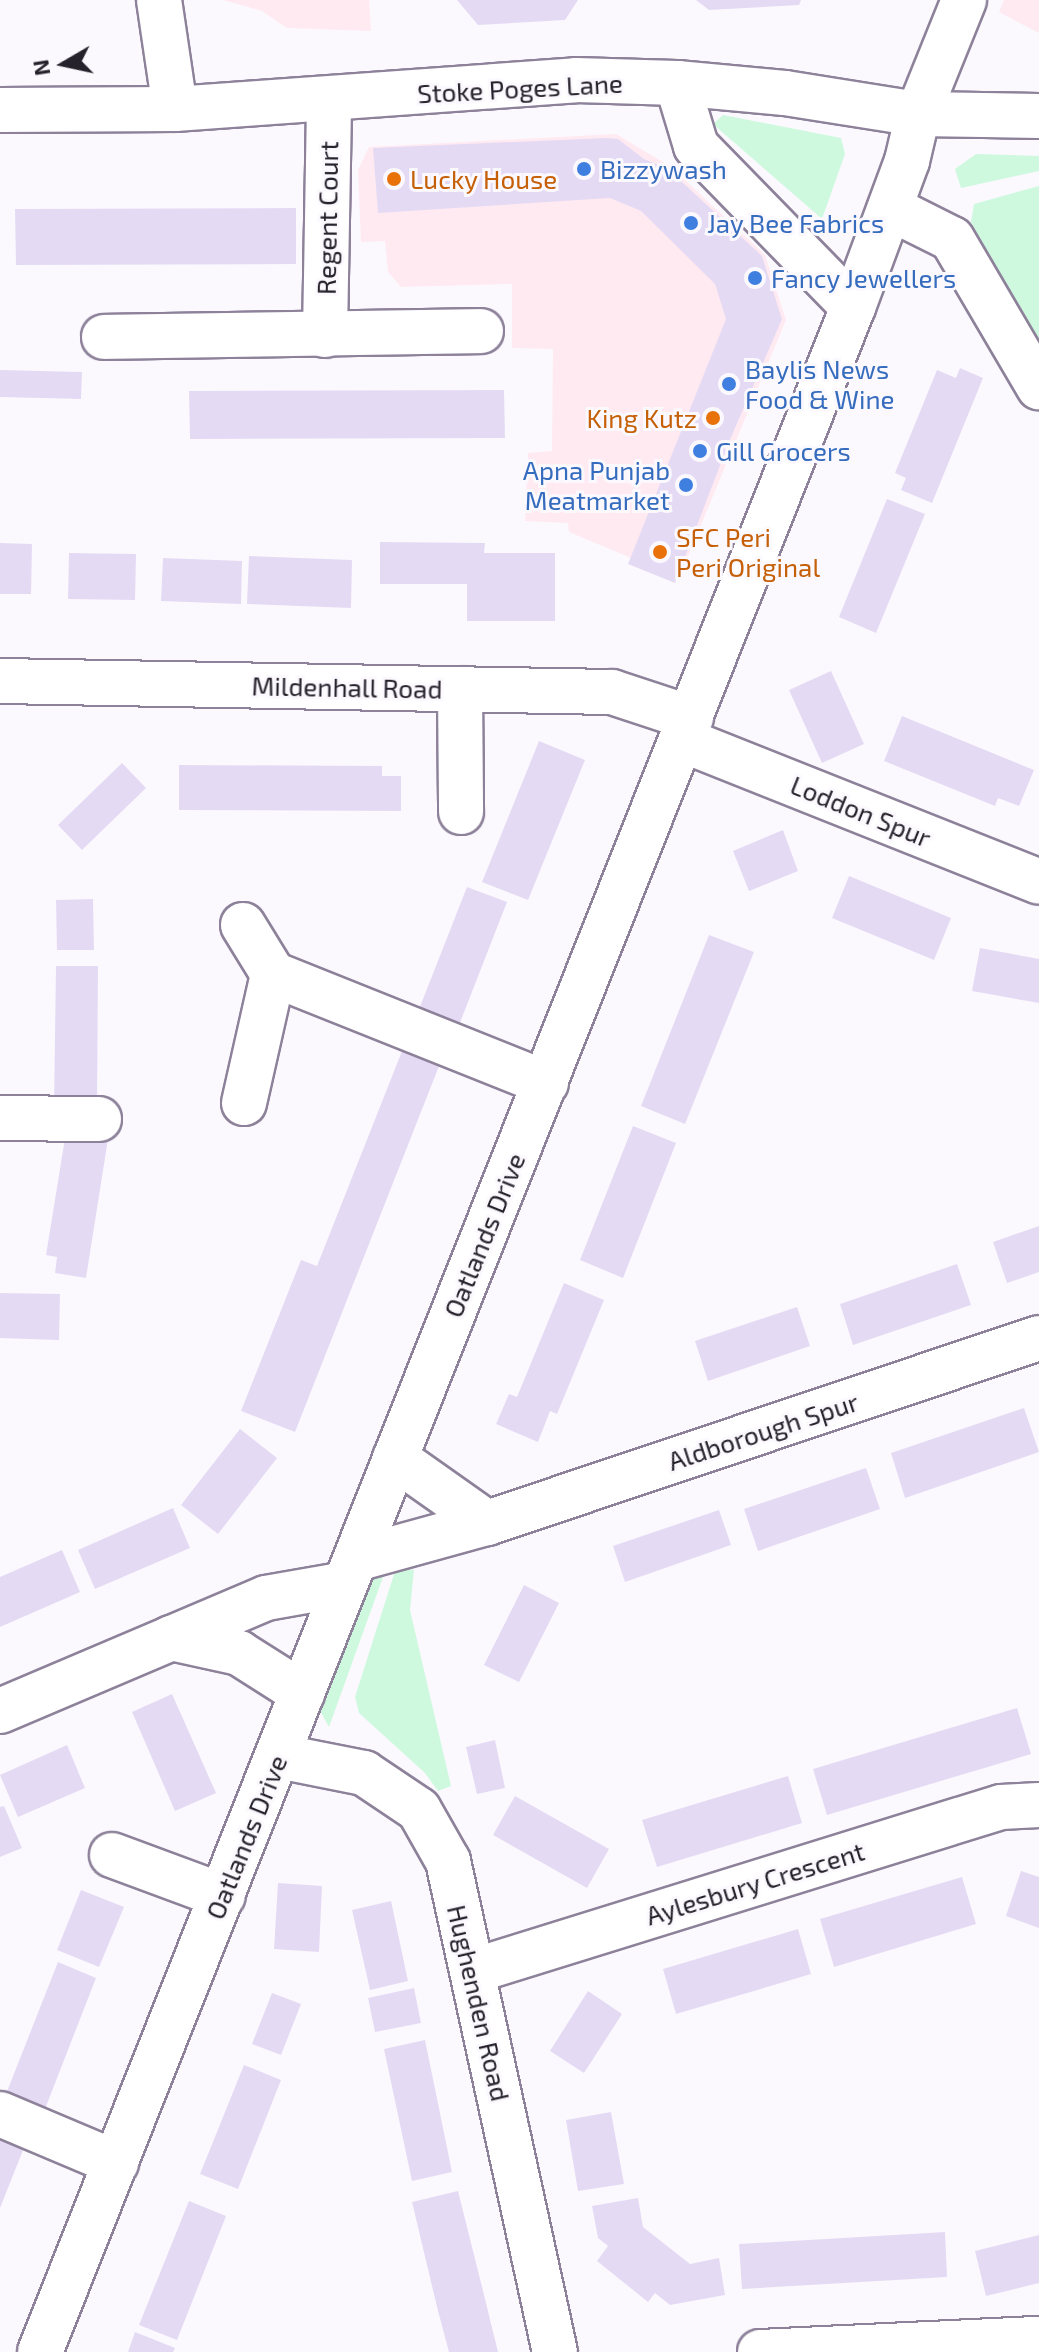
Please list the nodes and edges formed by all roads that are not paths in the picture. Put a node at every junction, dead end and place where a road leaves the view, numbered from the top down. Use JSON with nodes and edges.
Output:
{"nodes":[{"id":1,"x":159,"y":0,"type":"edge"},
{"id":2,"x":964,"y":0,"type":"edge"},
{"id":3,"x":677,"y":83,"type":"junction"},
{"id":4,"x":329,"y":101,"type":"junction"},
{"id":5,"x":175,"y":109,"type":"junction"},
{"id":6,"x":0,"y":110,"type":"edge"},
{"id":7,"x":918,"y":114,"type":"junction"},
{"id":8,"x":1039,"y":116,"type":"edge"},
{"id":9,"x":890,"y":208,"type":"junction"},
{"id":10,"x":853,"y":307,"type":"junction"},
{"id":11,"x":481,"y":331,"type":"dead end"},
{"id":12,"x":325,"y":335,"type":"junction"},
{"id":13,"x":104,"y":337,"type":"dead end"},
{"id":14,"x":1039,"y":387,"type":"edge"},
{"id":15,"x":0,"y":681,"type":"edge"},
{"id":16,"x":460,"y":689,"type":"junction"},
{"id":17,"x":687,"y":729,"type":"junction"},
{"id":18,"x":461,"y":812,"type":"dead end"},
{"id":19,"x":1039,"y":882,"type":"edge"},
{"id":20,"x":243,"y":925,"type":"dead end"},
{"id":21,"x":273,"y":974,"type":"junction"},
{"id":22,"x":546,"y":1083,"type":"junction"},
{"id":23,"x":244,"y":1103,"type":"dead end"},
{"id":24,"x":0,"y":1118,"type":"edge"},
{"id":25,"x":99,"y":1119,"type":"dead end"},
{"id":26,"x":1039,"y":1338,"type":"edge"},
{"id":27,"x":395,"y":1458,"type":"junction"},
{"id":28,"x":487,"y":1523,"type":"junction"},
{"id":29,"x":350,"y":1572,"type":"junction"},
{"id":30,"x":171,"y":1638,"type":"junction"},
{"id":31,"x":302,"y":1693,"type":"junction"},
{"id":32,"x":0,"y":1711,"type":"edge"},
{"id":33,"x":278,"y":1756,"type":"junction"},
{"id":34,"x":1039,"y":1805,"type":"edge"},
{"id":35,"x":112,"y":1855,"type":"dead end"},
{"id":36,"x":223,"y":1896,"type":"junction"},
{"id":37,"x":473,"y":1971,"type":"junction"},
{"id":38,"x":0,"y":2114,"type":"edge"},
{"id":39,"x":116,"y":2163,"type":"junction"},
{"id":40,"x":1039,"y":2339,"type":"edge"},
{"id":41,"x":40,"y":2352,"type":"edge"},
{"id":42,"x":555,"y":2352,"type":"edge"},
{"id":43,"x":760,"y":2352,"type":"edge"}],
"edges":[{"from":1,"to":5,"type":"street"},
{"from":2,"to":7,"type":"street","name":"Oatlands Drive"},
{"from":3,"to":4,"type":"street","name":"Stoke Poges Lane"},
{"from":3,"to":7,"type":"street","name":"Stoke Poges Lane"},
{"from":3,"to":10,"type":"street"},
{"from":4,"to":5,"type":"street","name":"Stoke Poges Lane"},
{"from":4,"to":12,"type":"street","name":"Regent Court"},
{"from":5,"to":6,"type":"street","name":"Stoke Poges Lane"},
{"from":7,"to":8,"type":"street","name":"Stoke Poges Lane"},
{"from":7,"to":9,"type":"street","name":"Oatlands Drive"},
{"from":9,"to":10,"type":"street","name":"Oatlands Drive"},
{"from":9,"to":14,"type":"street"},
{"from":10,"to":17,"type":"street","name":"Oatlands Drive"},
{"from":11,"to":12,"type":"street"},
{"from":12,"to":13,"type":"street"},
{"from":15,"to":16,"type":"street","name":"Mildenhall Road"},
{"from":16,"to":17,"type":"street","name":"Mildenhall Road"},
{"from":16,"to":18,"type":"street"},
{"from":17,"to":19,"type":"street","name":"Loddon Spur"},
{"from":17,"to":22,"type":"street","name":"Oatlands Drive"},
{"from":20,"to":21,"type":"street"},
{"from":21,"to":22,"type":"street"},
{"from":21,"to":23,"type":"street"},
{"from":22,"to":27,"type":"street","name":"Oatlands Drive"},
{"from":24,"to":25,"type":"street"},
{"from":26,"to":28,"type":"street","name":"Aldborough Spur"},
{"from":27,"to":28,"type":"street"},
{"from":27,"to":29,"type":"street","name":"Oatlands Drive"},
{"from":28,"to":29,"type":"street","name":"Aldborough Spur"},
{"from":29,"to":30,"type":"street","name":"Aldborough Spur"},
{"from":29,"to":31,"type":"street","name":"Oatlands Drive"},
{"from":30,"to":31,"type":"street"},
{"from":30,"to":32,"type":"street","name":"Aldborough Spur"},
{"from":31,"to":33,"type":"street","name":"Oatlands Drive"},
{"from":33,"to":36,"type":"street","name":"Oatlands Drive"},
{"from":33,"to":37,"type":"street","name":"Hughenden Road"},
{"from":34,"to":37,"type":"street","name":"Aylesbury Crescent"},
{"from":35,"to":36,"type":"street"},
{"from":36,"to":39,"type":"street","name":"Oatlands Drive"},
{"from":37,"to":42,"type":"street","name":"Hughenden Road"},
{"from":38,"to":39,"type":"street"},
{"from":39,"to":41,"type":"street","name":"Oatlands Drive"},
{"from":40,"to":43,"type":"street"}]}
